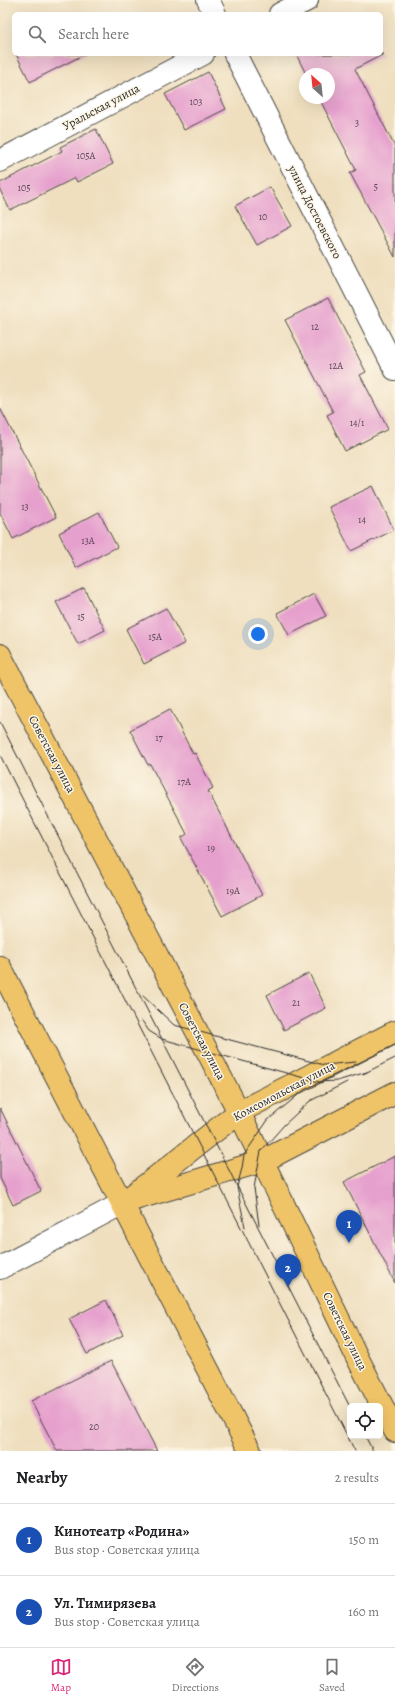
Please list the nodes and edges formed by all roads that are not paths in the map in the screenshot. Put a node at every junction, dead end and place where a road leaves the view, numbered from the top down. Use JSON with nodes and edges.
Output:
{"nodes":[{"id":1,"x":208,"y":0,"type":"edge"},
{"id":2,"x":307,"y":0,"type":"edge"},
{"id":3,"x":214,"y":12,"type":"edge"},
{"id":4,"x":284,"y":12,"type":"edge"},
{"id":5,"x":199,"y":56,"type":"edge"},
{"id":6,"x":236,"y":56,"type":"edge"},
{"id":7,"x":0,"y":161,"type":"edge"},
{"id":8,"x":395,"y":369,"type":"edge"},
{"id":9,"x":0,"y":655,"type":"edge"},
{"id":10,"x":0,"y":967,"type":"edge"},
{"id":11,"x":395,"y":1032,"type":"edge"},
{"id":12,"x":395,"y":1093,"type":"edge"},
{"id":13,"x":239,"y":1112,"type":"junction"},
{"id":14,"x":264,"y":1161,"type":"junction"},
{"id":15,"x":122,"y":1203,"type":"junction"},
{"id":16,"x":0,"y":1268,"type":"edge"},
{"id":17,"x":395,"y":1431,"type":"edge"},
{"id":18,"x":250,"y":1451,"type":"edge"}],
"edges":[{"from":1,"to":3,"type":"street"},
{"from":2,"to":4,"type":"street"},
{"from":5,"to":7,"type":"street","name":"Уральская улица"},
{"from":6,"to":8,"type":"street","name":"улица Достоевского"},
{"from":9,"to":13,"type":"main road","name":"Советская улица"},
{"from":10,"to":15,"type":"main road"},
{"from":11,"to":13,"type":"main road","name":"Комсомольская улица"},
{"from":12,"to":14,"type":"main road","name":"Комсомольская улица"},
{"from":13,"to":14,"type":"main road","name":"Советская улица"},
{"from":13,"to":15,"type":"main road","name":"Комсомольская улица"},
{"from":14,"to":15,"type":"main road","name":"Комсомольская улица"},
{"from":14,"to":17,"type":"main road","name":"Советская улица"},
{"from":15,"to":16,"type":"street","name":"Комсомольская улица"},
{"from":15,"to":18,"type":"main road"}]}
